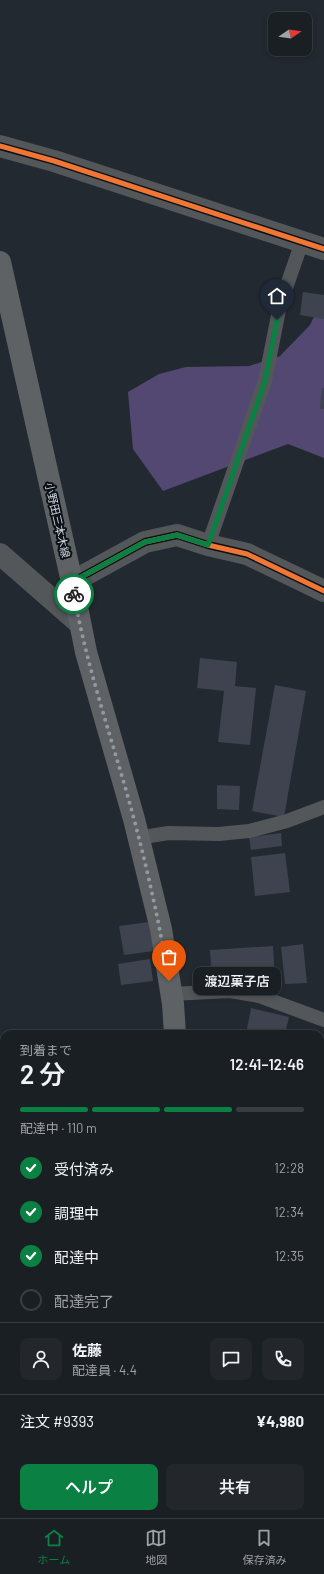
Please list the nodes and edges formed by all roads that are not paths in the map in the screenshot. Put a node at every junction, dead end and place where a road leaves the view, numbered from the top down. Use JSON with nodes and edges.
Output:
{"nodes":[{"id":1,"x":0,"y":146,"type":"edge"},
{"id":2,"x":302,"y":242,"type":"junction"},
{"id":3,"x":324,"y":249,"type":"edge"},
{"id":4,"x":0,"y":262,"type":"edge"},
{"id":5,"x":208,"y":545,"type":"junction"},
{"id":6,"x":0,"y":554,"type":"edge"},
{"id":7,"x":72,"y":582,"type":"junction"},
{"id":8,"x":324,"y":591,"type":"edge"},
{"id":9,"x":79,"y":623,"type":"junction"},
{"id":10,"x":324,"y":807,"type":"edge"},
{"id":11,"x":138,"y":838,"type":"junction"},
{"id":12,"x":171,"y":994,"type":"junction"},
{"id":13,"x":324,"y":1020,"type":"edge"},
{"id":14,"x":175,"y":1030,"type":"edge"}],
"edges":[{"from":1,"to":2,"type":"street"},
{"from":2,"to":3,"type":"street"},
{"from":2,"to":5,"type":"lane"},
{"from":4,"to":7,"type":"main road","name":"小野田三本木線"},
{"from":5,"to":7,"type":"street"},
{"from":5,"to":8,"type":"street"},
{"from":6,"to":9,"type":"street"},
{"from":7,"to":9,"type":"main road","name":"小野田三本木線"},
{"from":9,"to":11,"type":"main road","name":"小野田三本木線"},
{"from":10,"to":11,"type":"lane"},
{"from":11,"to":12,"type":"main road","name":"小野田三本木線"},
{"from":12,"to":13,"type":"lane"},
{"from":12,"to":14,"type":"main road","name":"小野田三本木線"}]}
